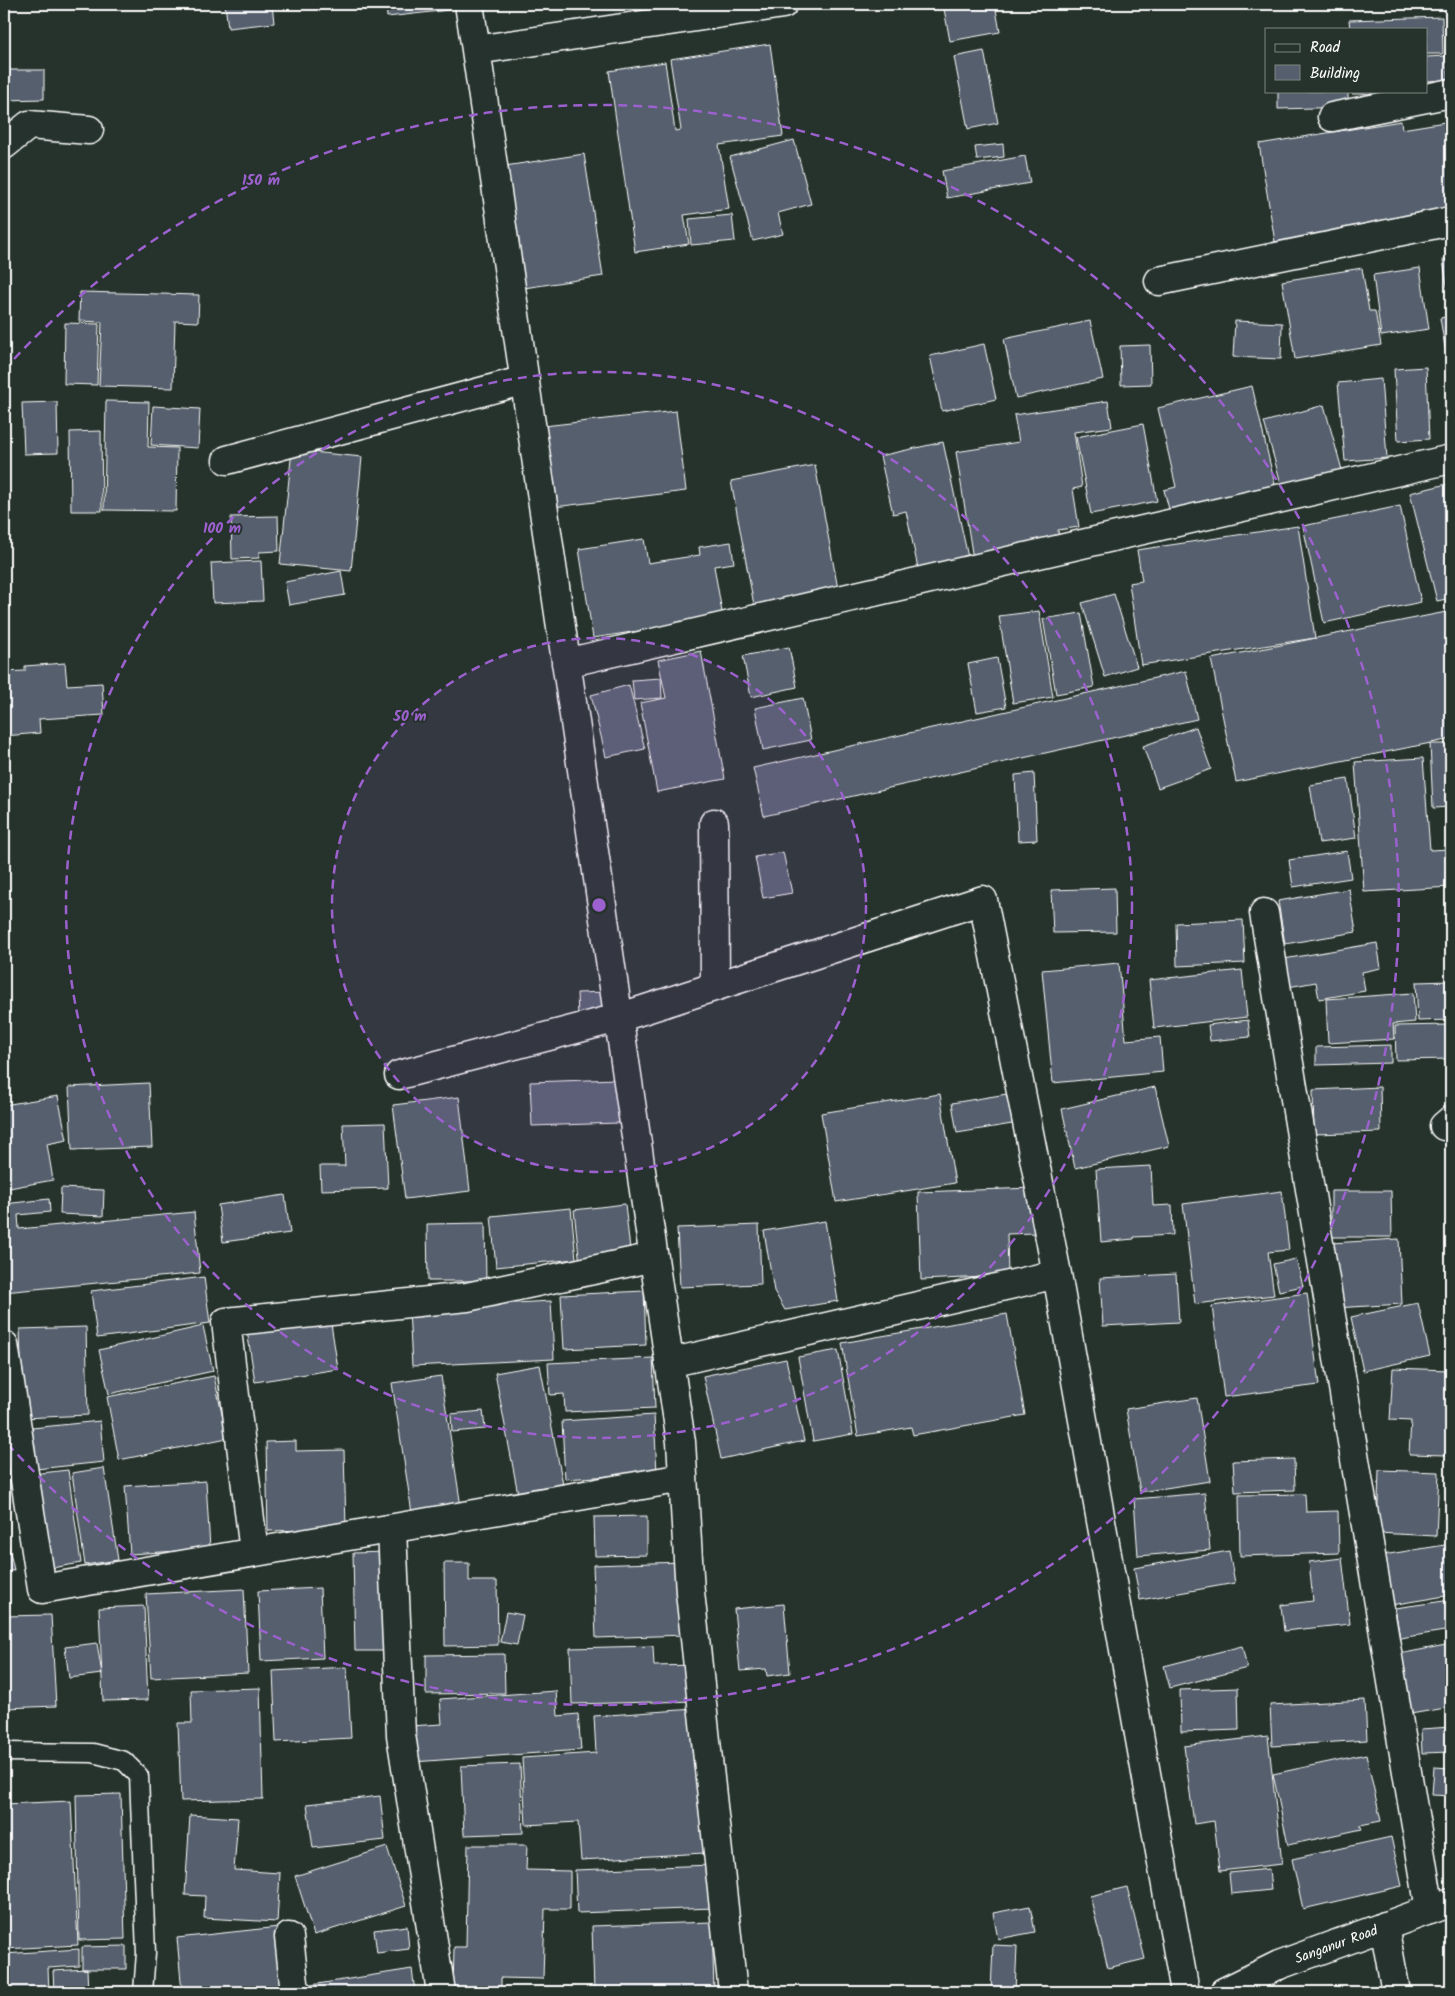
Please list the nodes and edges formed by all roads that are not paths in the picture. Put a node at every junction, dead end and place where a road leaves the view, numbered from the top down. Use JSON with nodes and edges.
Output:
{"nodes":[{"id":1,"x":469,"y":4,"type":"edge"},
{"id":2,"x":783,"y":4,"type":"edge"},
{"id":3,"x":643,"y":14,"type":"edge"},
{"id":4,"x":476,"y":50,"type":"junction"},
{"id":5,"x":1451,"y":93,"type":"edge"},
{"id":6,"x":1332,"y":117,"type":"dead end"},
{"id":7,"x":89,"y":130,"type":"dead end"},
{"id":8,"x":4,"y":145,"type":"edge"},
{"id":9,"x":1451,"y":221,"type":"edge"},
{"id":10,"x":1159,"y":281,"type":"dead end"},
{"id":11,"x":525,"y":380,"type":"junction"},
{"id":12,"x":1451,"y":459,"type":"edge"},
{"id":13,"x":228,"y":460,"type":"dead end"},
{"id":14,"x":566,"y":663,"type":"junction"},
{"id":15,"x":714,"y":823,"type":"dead end"},
{"id":16,"x":1264,"y":913,"type":"dead end"},
{"id":17,"x":715,"y":986,"type":"junction"},
{"id":18,"x":618,"y":1018,"type":"junction"},
{"id":19,"x":399,"y":1076,"type":"dead end"},
{"id":20,"x":654,"y":1257,"type":"junction"},
{"id":21,"x":1057,"y":1274,"type":"junction"},
{"id":22,"x":4,"y":1344,"type":"edge"},
{"id":23,"x":669,"y":1363,"type":"junction"},
{"id":24,"x":683,"y":1478,"type":"junction"},
{"id":25,"x":392,"y":1529,"type":"junction"},
{"id":26,"x":254,"y":1552,"type":"junction"},
{"id":27,"x":4,"y":1752,"type":"edge"},
{"id":28,"x":1441,"y":1906,"type":"edge"},
{"id":29,"x":1384,"y":1926,"type":"junction"},
{"id":30,"x":289,"y":1937,"type":"dead end"},
{"id":31,"x":143,"y":1992,"type":"edge"},
{"id":32,"x":295,"y":1992,"type":"edge"},
{"id":33,"x":441,"y":1992,"type":"edge"},
{"id":34,"x":733,"y":1992,"type":"edge"},
{"id":35,"x":1185,"y":1992,"type":"edge"},
{"id":36,"x":1224,"y":1992,"type":"edge"},
{"id":37,"x":1396,"y":1992,"type":"edge"}],
"edges":[{"from":1,"to":4,"type":"street"},
{"from":2,"to":3,"type":"street"},
{"from":3,"to":4,"type":"street"},
{"from":4,"to":11,"type":"street"},
{"from":5,"to":6,"type":"street"},
{"from":7,"to":8,"type":"street"},
{"from":9,"to":10,"type":"street"},
{"from":11,"to":13,"type":"street"},
{"from":11,"to":14,"type":"street"},
{"from":12,"to":14,"type":"street"},
{"from":14,"to":18,"type":"street"},
{"from":15,"to":17,"type":"street"},
{"from":16,"to":28,"type":"street"},
{"from":17,"to":18,"type":"street"},
{"from":17,"to":21,"type":"street"},
{"from":18,"to":19,"type":"street"},
{"from":18,"to":20,"type":"street"},
{"from":20,"to":23,"type":"street"},
{"from":20,"to":26,"type":"street"},
{"from":21,"to":23,"type":"street"},
{"from":21,"to":35,"type":"street"},
{"from":22,"to":26,"type":"street"},
{"from":23,"to":24,"type":"street"},
{"from":24,"to":25,"type":"street"},
{"from":24,"to":34,"type":"street"},
{"from":25,"to":26,"type":"street"},
{"from":25,"to":33,"type":"street"},
{"from":27,"to":31,"type":"lane"},
{"from":28,"to":29,"type":"street","name":"Sanganur Road"},
{"from":29,"to":36,"type":"street","name":"Sanganur Road"},
{"from":29,"to":37,"type":"street"},
{"from":30,"to":32,"type":"street"}]}
